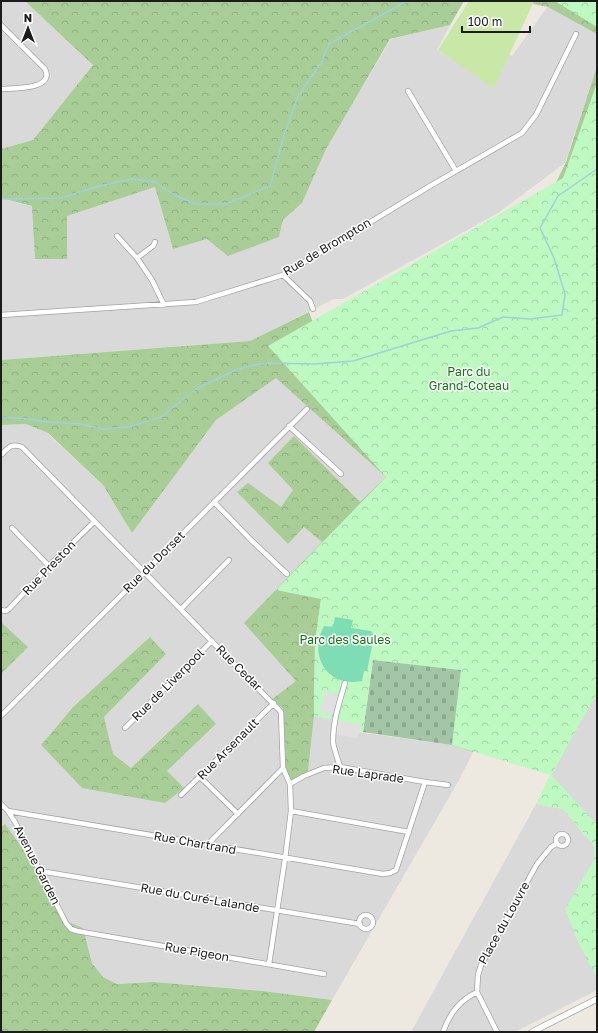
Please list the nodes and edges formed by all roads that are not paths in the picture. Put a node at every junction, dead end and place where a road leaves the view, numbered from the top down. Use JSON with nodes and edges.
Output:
{"nodes":[{"id":1,"x":1,"y":25,"type":"edge"},
{"id":2,"x":576,"y":34,"type":"dead end"},
{"id":3,"x":1,"y":88,"type":"edge"},
{"id":4,"x":408,"y":91,"type":"dead end"},
{"id":5,"x":456,"y":171,"type":"junction"},
{"id":6,"x":117,"y":236,"type":"dead end"},
{"id":7,"x":155,"y":242,"type":"dead end"},
{"id":8,"x":137,"y":258,"type":"junction"},
{"id":9,"x":283,"y":275,"type":"junction"},
{"id":10,"x":164,"y":305,"type":"junction"},
{"id":11,"x":313,"y":309,"type":"dead end"},
{"id":12,"x":1,"y":315,"type":"edge"},
{"id":13,"x":307,"y":410,"type":"dead end"},
{"id":14,"x":289,"y":426,"type":"junction"},
{"id":15,"x":1,"y":455,"type":"edge"},
{"id":16,"x":341,"y":474,"type":"dead end"},
{"id":17,"x":214,"y":502,"type":"junction"},
{"id":18,"x":94,"y":522,"type":"junction"},
{"id":19,"x":12,"y":528,"type":"dead end"},
{"id":20,"x":229,"y":560,"type":"dead end"},
{"id":21,"x":49,"y":566,"type":"junction"},
{"id":22,"x":144,"y":572,"type":"junction"},
{"id":23,"x":287,"y":574,"type":"dead end"},
{"id":24,"x":181,"y":609,"type":"junction"},
{"id":25,"x":2,"y":611,"type":"edge"},
{"id":26,"x":212,"y":641,"type":"junction"},
{"id":27,"x":345,"y":683,"type":"dead end"},
{"id":28,"x":274,"y":703,"type":"junction"},
{"id":29,"x":1,"y":716,"type":"edge"},
{"id":30,"x":125,"y":728,"type":"dead end"},
{"id":31,"x":340,"y":767,"type":"junction"},
{"id":32,"x":283,"y":768,"type":"junction"},
{"id":33,"x":200,"y":777,"type":"junction"},
{"id":34,"x":425,"y":782,"type":"junction"},
{"id":35,"x":290,"y":784,"type":"junction"},
{"id":36,"x":448,"y":785,"type":"dead end"},
{"id":37,"x":181,"y":795,"type":"dead end"},
{"id":38,"x":1,"y":804,"type":"edge"},
{"id":39,"x":8,"y":811,"type":"junction"},
{"id":40,"x":291,"y":811,"type":"junction"},
{"id":41,"x":238,"y":814,"type":"junction"},
{"id":42,"x":409,"y":832,"type":"junction"},
{"id":43,"x":556,"y":844,"type":"dead end"},
{"id":44,"x":207,"y":845,"type":"junction"},
{"id":45,"x":285,"y":859,"type":"junction"},
{"id":46,"x":40,"y":871,"type":"junction"},
{"id":47,"x":277,"y":911,"type":"junction"},
{"id":48,"x":360,"y":924,"type":"dead end"},
{"id":49,"x":71,"y":929,"type":"joint"},
{"id":50,"x":269,"y":964,"type":"junction"},
{"id":51,"x":324,"y":974,"type":"dead end"},
{"id":52,"x":477,"y":992,"type":"junction"},
{"id":53,"x":597,"y":999,"type":"edge"},
{"id":54,"x":443,"y":1032,"type":"edge"},
{"id":55,"x":498,"y":1032,"type":"edge"},
{"id":56,"x":532,"y":1032,"type":"edge"}],
"edges":[{"from":1,"to":3,"type":"street"},
{"from":2,"to":5,"type":"street","name":"Rue de Brompton"},
{"from":4,"to":5,"type":"street"},
{"from":5,"to":9,"type":"street","name":"Rue de Brompton"},
{"from":6,"to":8,"type":"street"},
{"from":7,"to":8,"type":"street"},
{"from":8,"to":10,"type":"street"},
{"from":9,"to":10,"type":"street","name":"Rue de Brompton"},
{"from":9,"to":11,"type":"street"},
{"from":10,"to":12,"type":"street","name":"Rue de Brompton"},
{"from":13,"to":14,"type":"street","name":"Rue du Dorset"},
{"from":14,"to":16,"type":"street"},
{"from":14,"to":17,"type":"street","name":"Rue du Dorset"},
{"from":15,"to":18,"type":"street","name":"Rue Cedar"},
{"from":17,"to":22,"type":"street","name":"Rue du Dorset"},
{"from":17,"to":23,"type":"street"},
{"from":18,"to":21,"type":"street","name":"Rue Preston"},
{"from":18,"to":22,"type":"street","name":"Rue Cedar"},
{"from":19,"to":21,"type":"street"},
{"from":20,"to":24,"type":"street"},
{"from":21,"to":25,"type":"street","name":"Rue Preston"},
{"from":22,"to":24,"type":"street","name":"Rue Cedar"},
{"from":22,"to":29,"type":"street","name":"Rue du Dorset"},
{"from":24,"to":26,"type":"street","name":"Rue Cedar"},
{"from":26,"to":28,"type":"street","name":"Rue Cedar"},
{"from":26,"to":30,"type":"street","name":"Rue de Liverpool"},
{"from":27,"to":31,"type":"street"},
{"from":28,"to":32,"type":"street","name":"Rue Cedar"},
{"from":28,"to":33,"type":"street","name":"Rue Arsenault"},
{"from":31,"to":34,"type":"street","name":"Rue Laprade"},
{"from":31,"to":35,"type":"street","name":"Rue Laprade"},
{"from":32,"to":35,"type":"street","name":"Rue Cedar"},
{"from":32,"to":41,"type":"street"},
{"from":33,"to":37,"type":"street","name":"Rue Arsenault"},
{"from":33,"to":41,"type":"street"},
{"from":34,"to":36,"type":"street","name":"Rue Laprade"},
{"from":34,"to":42,"type":"street"},
{"from":35,"to":40,"type":"street","name":"Rue Cedar"},
{"from":38,"to":39,"type":"street","name":"Avenue Garden"},
{"from":39,"to":44,"type":"street","name":"Rue Chartrand"},
{"from":39,"to":46,"type":"street","name":"Avenue Garden"},
{"from":40,"to":42,"type":"street"},
{"from":40,"to":45,"type":"street","name":"Rue Cedar"},
{"from":41,"to":44,"type":"street"},
{"from":42,"to":45,"type":"street","name":"Rue Chartrand"},
{"from":43,"to":52,"type":"street","name":"Place du Louvre"},
{"from":44,"to":45,"type":"street","name":"Rue Chartrand"},
{"from":45,"to":47,"type":"street","name":"Rue Cedar"},
{"from":46,"to":47,"type":"street","name":"Rue du Curé-Lalande"},
{"from":46,"to":49,"type":"street","name":"Avenue Garden"},
{"from":47,"to":48,"type":"street","name":"Rue du Curé-Lalande"},
{"from":47,"to":50,"type":"street","name":"Rue Cedar"},
{"from":49,"to":50,"type":"street","name":"Rue Pigeon"},
{"from":50,"to":51,"type":"street","name":"Rue Pigeon"},
{"from":52,"to":54,"type":"street"},
{"from":52,"to":55,"type":"street"},
{"from":53,"to":56,"type":"street"}]}
